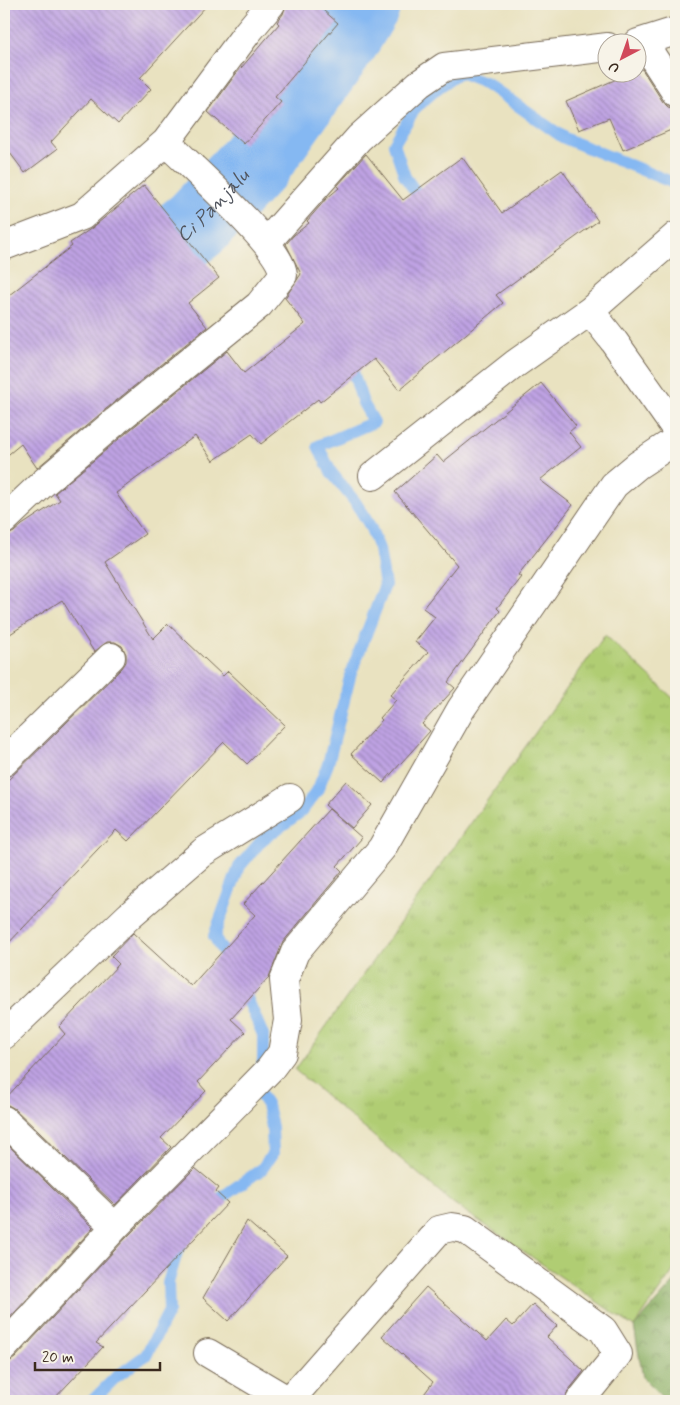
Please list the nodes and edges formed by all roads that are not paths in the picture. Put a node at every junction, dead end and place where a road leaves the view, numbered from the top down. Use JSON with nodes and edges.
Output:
{"nodes":[{"id":1,"x":272,"y":4,"type":"edge"},
{"id":2,"x":676,"y":31,"type":"edge"},
{"id":3,"x":648,"y":40,"type":"edge"},
{"id":4,"x":598,"y":47,"type":"edge"},
{"id":5,"x":648,"y":53,"type":"edge"},
{"id":6,"x":676,"y":93,"type":"edge"},
{"id":7,"x":166,"y":142,"type":"junction"},
{"id":8,"x":259,"y":235,"type":"junction"},
{"id":9,"x":676,"y":236,"type":"edge"},
{"id":10,"x":4,"y":246,"type":"edge"},
{"id":11,"x":590,"y":311,"type":"junction"},
{"id":12,"x":676,"y":429,"type":"edge"},
{"id":13,"x":676,"y":440,"type":"edge"},
{"id":14,"x":374,"y":476,"type":"dead end"},
{"id":15,"x":4,"y":520,"type":"edge"},
{"id":16,"x":111,"y":658,"type":"dead end"},
{"id":17,"x":4,"y":762,"type":"edge"},
{"id":18,"x":290,"y":798,"type":"dead end"},
{"id":19,"x":4,"y":1035,"type":"edge"},
{"id":20,"x":4,"y":1120,"type":"edge"},
{"id":21,"x":115,"y":1227,"type":"junction"},
{"id":22,"x":4,"y":1347,"type":"edge"},
{"id":23,"x":208,"y":1353,"type":"dead end"},
{"id":24,"x":580,"y":1401,"type":"edge"}],
"edges":[{"from":1,"to":7,"type":"street"},
{"from":2,"to":3,"type":"street"},
{"from":4,"to":8,"type":"street"},
{"from":5,"to":6,"type":"street"},
{"from":7,"to":8,"type":"street"},
{"from":7,"to":10,"type":"street"},
{"from":8,"to":15,"type":"street"},
{"from":9,"to":11,"type":"street"},
{"from":11,"to":12,"type":"street"},
{"from":11,"to":14,"type":"street"},
{"from":13,"to":21,"type":"street"},
{"from":16,"to":17,"type":"street"},
{"from":18,"to":19,"type":"street"},
{"from":20,"to":21,"type":"street"},
{"from":21,"to":22,"type":"street"},
{"from":23,"to":24,"type":"street"}]}
